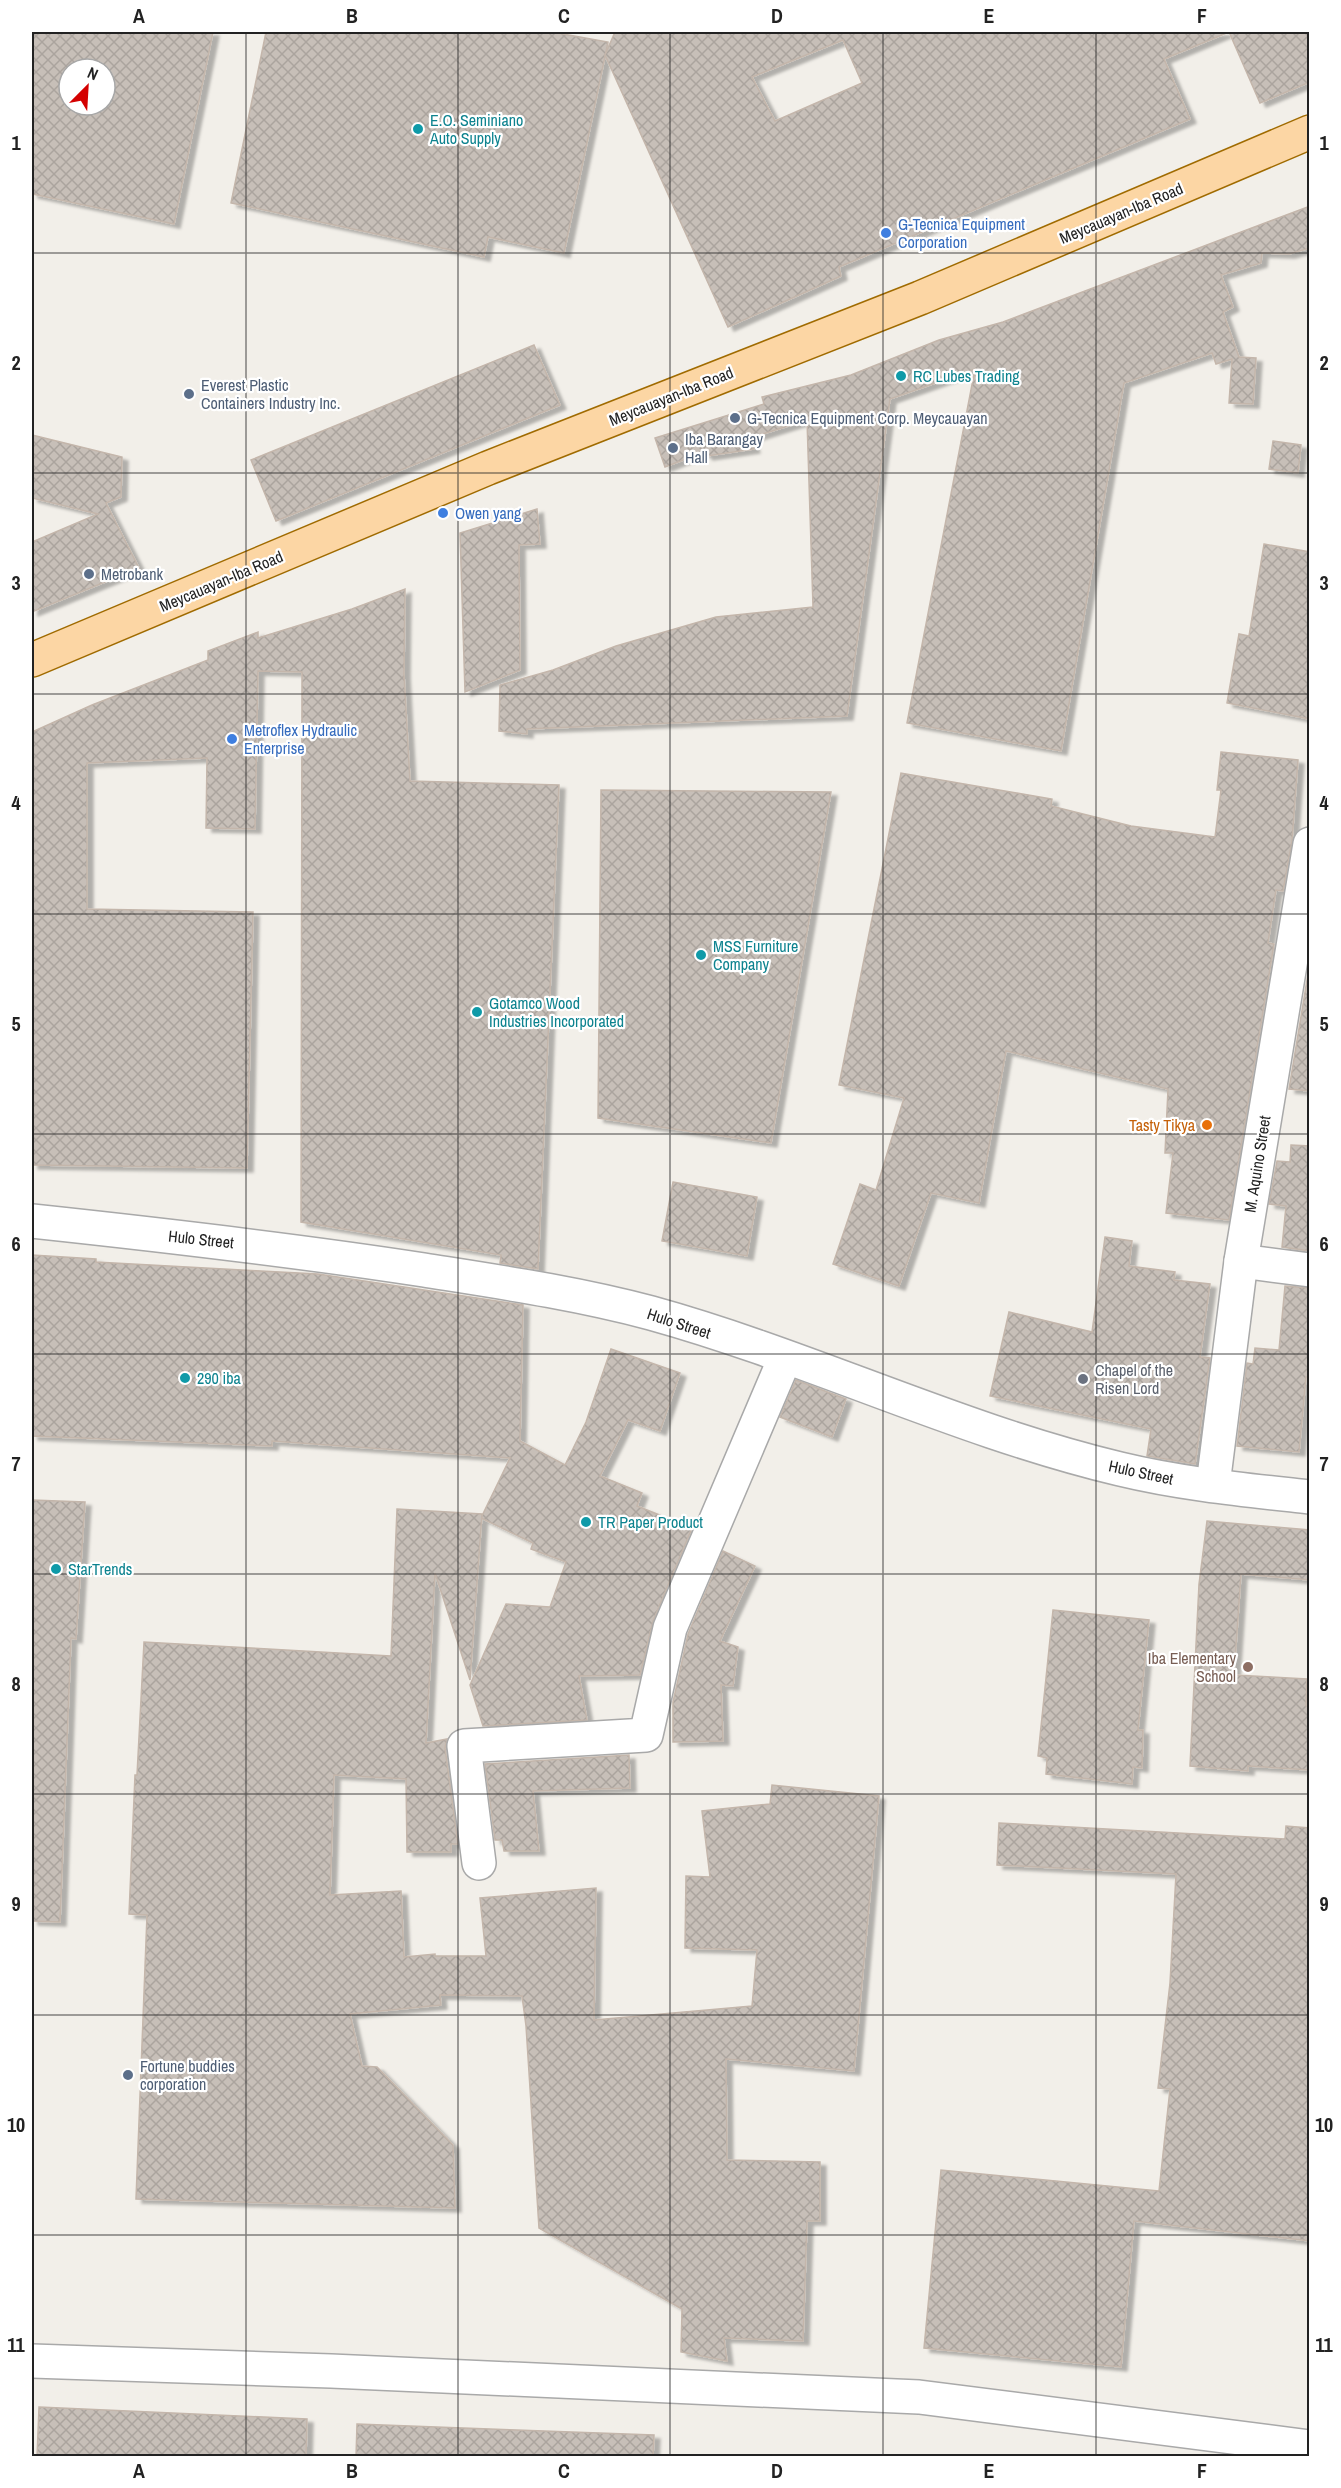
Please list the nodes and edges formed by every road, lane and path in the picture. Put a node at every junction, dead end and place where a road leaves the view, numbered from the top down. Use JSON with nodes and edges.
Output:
{"nodes":[{"id":1,"x":1310,"y":132,"type":"edge"},
{"id":2,"x":32,"y":660,"type":"edge"},
{"id":3,"x":1310,"y":844,"type":"edge"},
{"id":4,"x":32,"y":1221,"type":"edge"},
{"id":5,"x":1241,"y":1261,"type":"junction"},
{"id":6,"x":1310,"y":1270,"type":"edge"},
{"id":7,"x":785,"y":1358,"type":"junction"},
{"id":8,"x":1212,"y":1485,"type":"junction"},
{"id":9,"x":1310,"y":1497,"type":"edge"},
{"id":10,"x":479,"y":1863,"type":"dead end"},
{"id":11,"x":32,"y":2361,"type":"edge"},
{"id":12,"x":1310,"y":2446,"type":"edge"}],
"edges":[{"from":1,"to":2,"type":"main road","name":"Meycauayan-Iba Road"},
{"from":3,"to":5,"type":"street","name":"M. Aquino Street"},
{"from":4,"to":7,"type":"street","name":"Hulo Street"},
{"from":5,"to":6,"type":"street"},
{"from":5,"to":8,"type":"street","name":"M. Aquino Street"},
{"from":7,"to":8,"type":"street","name":"Hulo Street"},
{"from":7,"to":10,"type":"street"},
{"from":8,"to":9,"type":"street","name":"Hulo Street"},
{"from":11,"to":12,"type":"street"}]}
